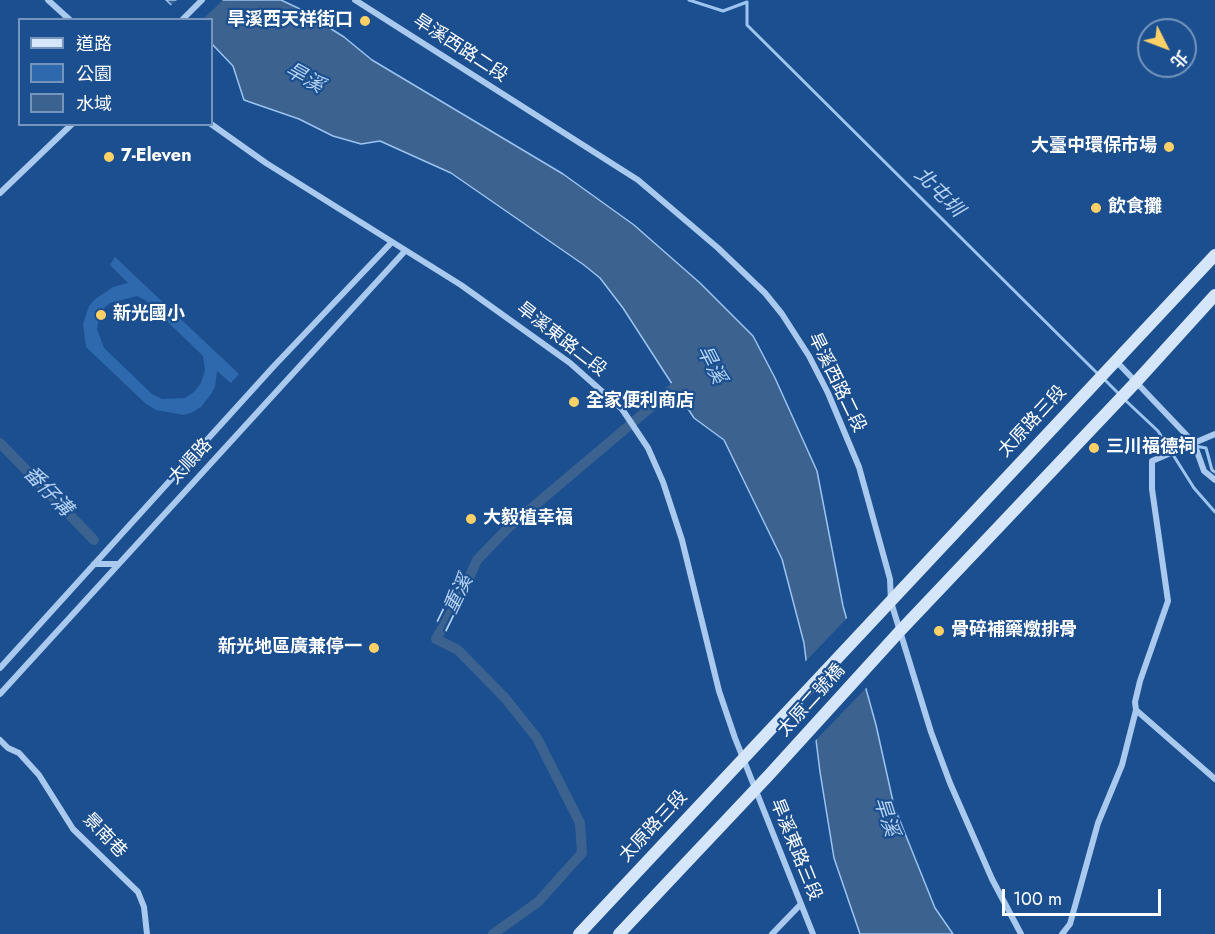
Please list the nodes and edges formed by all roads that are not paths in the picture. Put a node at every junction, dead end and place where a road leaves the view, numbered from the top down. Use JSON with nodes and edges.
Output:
{"nodes":[{"id":1,"x":48,"y":0,"type":"edge"},
{"id":2,"x":202,"y":0,"type":"edge"},
{"id":3,"x":356,"y":0,"type":"edge"},
{"id":4,"x":68,"y":18,"type":"edge"},
{"id":5,"x":184,"y":18,"type":"edge"},
{"id":6,"x":213,"y":125,"type":"edge"},
{"id":7,"x":70,"y":126,"type":"edge"},
{"id":8,"x":0,"y":193,"type":"edge"},
{"id":9,"x":391,"y":243,"type":"junction"},
{"id":10,"x":405,"y":251,"type":"junction"},
{"id":11,"x":1215,"y":255,"type":"edge"},
{"id":12,"x":1215,"y":295,"type":"edge"},
{"id":13,"x":1115,"y":361,"type":"junction"},
{"id":14,"x":1136,"y":382,"type":"junction"},
{"id":15,"x":1215,"y":434,"type":"edge"},
{"id":16,"x":1194,"y":443,"type":"junction"},
{"id":17,"x":1215,"y":480,"type":"edge"},
{"id":18,"x":94,"y":564,"type":"junction"},
{"id":19,"x":117,"y":564,"type":"junction"},
{"id":20,"x":891,"y":602,"type":"junction"},
{"id":21,"x":879,"y":614,"type":"joint"},
{"id":22,"x":900,"y":631,"type":"junction"},
{"id":23,"x":0,"y":668,"type":"edge"},
{"id":24,"x":0,"y":694,"type":"edge"},
{"id":25,"x":1136,"y":710,"type":"junction"},
{"id":26,"x":0,"y":740,"type":"edge"},
{"id":27,"x":755,"y":745,"type":"joint"},
{"id":28,"x":742,"y":759,"type":"junction"},
{"id":29,"x":749,"y":777,"type":"joint"},
{"id":30,"x":1215,"y":780,"type":"edge"},
{"id":31,"x":759,"y":785,"type":"junction"},
{"id":32,"x":800,"y":905,"type":"junction"},
{"id":33,"x":147,"y":934,"type":"edge"},
{"id":34,"x":579,"y":934,"type":"edge"},
{"id":35,"x":619,"y":934,"type":"edge"},
{"id":36,"x":772,"y":934,"type":"edge"},
{"id":37,"x":813,"y":934,"type":"edge"},
{"id":38,"x":1021,"y":934,"type":"edge"},
{"id":39,"x":1062,"y":934,"type":"edge"}],
"edges":[{"from":1,"to":4,"type":"street"},
{"from":2,"to":5,"type":"street"},
{"from":3,"to":20,"type":"street","name":"旱溪西路二段"},
{"from":6,"to":9,"type":"street","name":"旱溪東路二段"},
{"from":7,"to":8,"type":"street"},
{"from":9,"to":10,"type":"street","name":"旱溪東路二段"},
{"from":9,"to":18,"type":"street","name":"太順路"},
{"from":10,"to":19,"type":"street","name":"太順路"},
{"from":10,"to":28,"type":"street","name":"旱溪東路二段"},
{"from":11,"to":13,"type":"main road","name":"太原路三段"},
{"from":12,"to":14,"type":"main road"},
{"from":13,"to":14,"type":"street"},
{"from":13,"to":20,"type":"main road","name":"太原路三段"},
{"from":14,"to":16,"type":"street"},
{"from":14,"to":22,"type":"main road"},
{"from":15,"to":16,"type":"street"},
{"from":16,"to":17,"type":"street"},
{"from":16,"to":25,"type":"street"},
{"from":18,"to":19,"type":"street"},
{"from":18,"to":23,"type":"street","name":"太順路"},
{"from":19,"to":24,"type":"street","name":"太順路"},
{"from":20,"to":21,"type":"main road","name":"太原路三段"},
{"from":20,"to":22,"type":"street","name":"旱溪西路二段"},
{"from":21,"to":27,"type":"main road","name":"太原二號橋"},
{"from":22,"to":31,"type":"main road","name":"太原二號橋"},
{"from":22,"to":38,"type":"street","name":"旱溪西路二段"},
{"from":25,"to":30,"type":"street"},
{"from":25,"to":39,"type":"street"},
{"from":26,"to":33,"type":"street","name":"景南巷"},
{"from":27,"to":28,"type":"main road","name":"太原路三段"},
{"from":28,"to":29,"type":"street","name":"旱溪東路二段"},
{"from":28,"to":34,"type":"main road","name":"太原路三段"},
{"from":29,"to":31,"type":"street","name":"旱溪東路三段"},
{"from":31,"to":32,"type":"street","name":"旱溪東路三段"},
{"from":31,"to":35,"type":"main road"},
{"from":32,"to":36,"type":"street"},
{"from":32,"to":37,"type":"street","name":"旱溪東路三段"}]}
